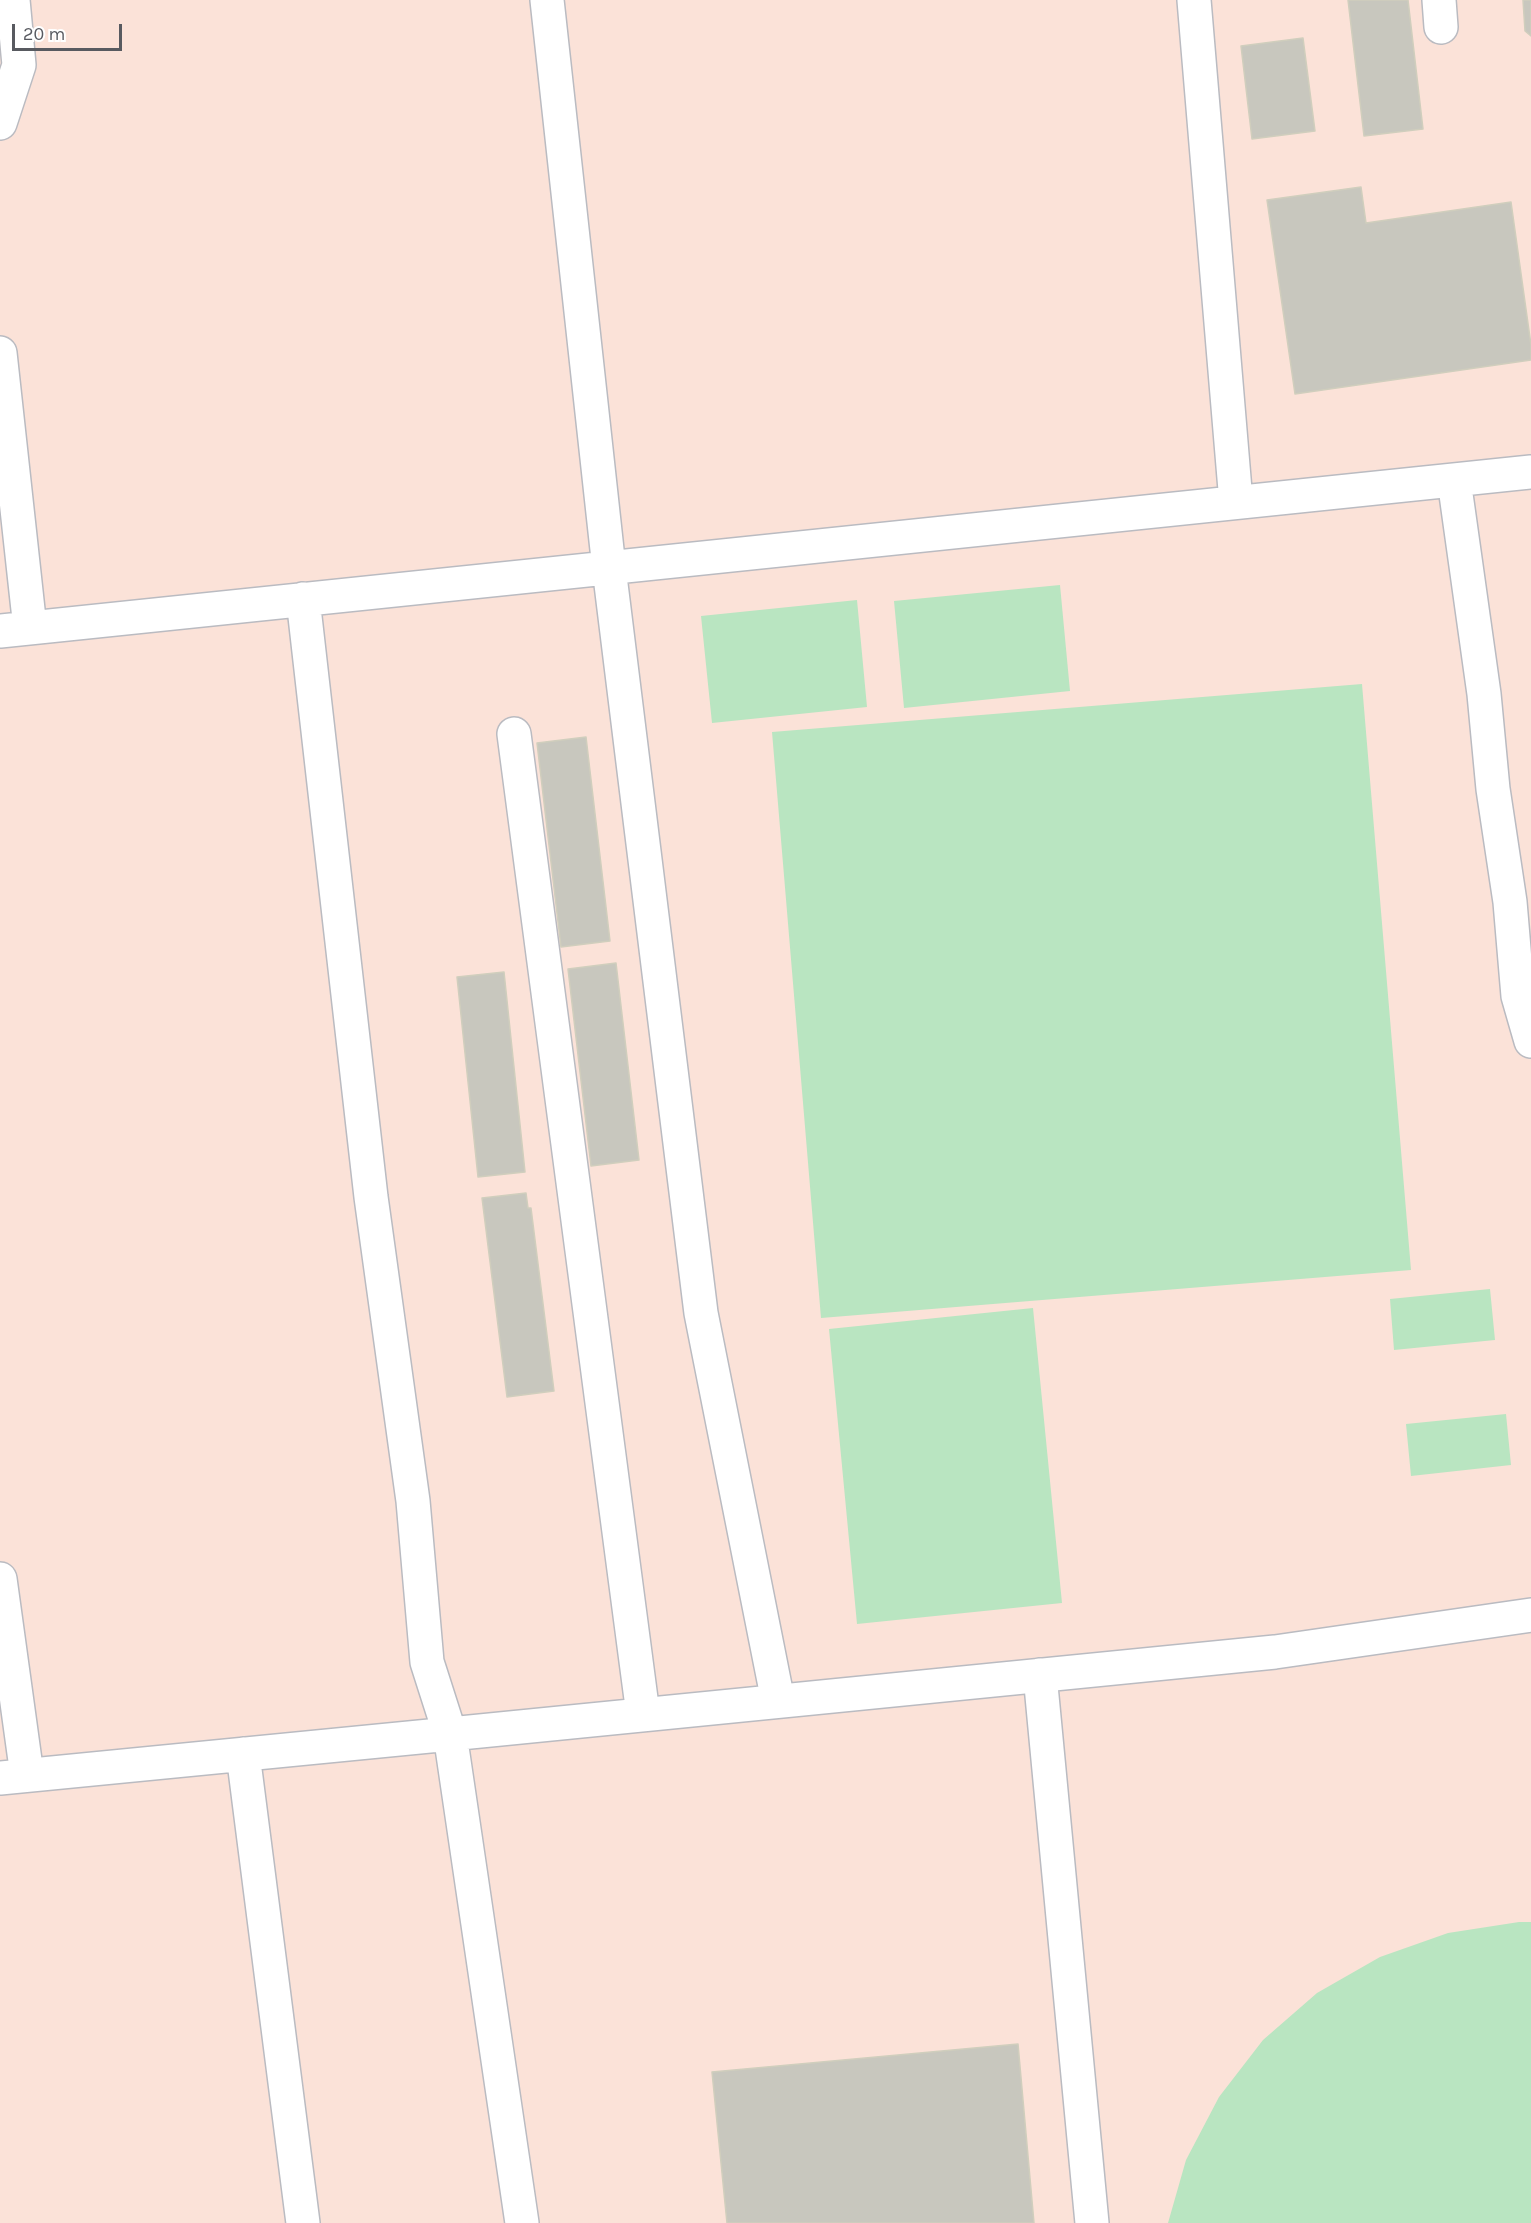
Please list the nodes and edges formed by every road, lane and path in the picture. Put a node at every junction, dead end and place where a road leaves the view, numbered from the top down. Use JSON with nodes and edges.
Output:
{"nodes":[{"id":1,"x":13,"y":0,"type":"edge"},
{"id":2,"x":547,"y":0,"type":"edge"},
{"id":3,"x":1194,"y":0,"type":"edge"},
{"id":4,"x":0,"y":123,"type":"edge"},
{"id":5,"x":0,"y":353,"type":"edge"},
{"id":6,"x":1531,"y":472,"type":"edge"},
{"id":7,"x":1454,"y":480,"type":"junction"},
{"id":8,"x":1236,"y":502,"type":"junction"},
{"id":9,"x":609,"y":568,"type":"junction"},
{"id":10,"x":303,"y":599,"type":"junction"},
{"id":11,"x":15,"y":629,"type":"edge"},
{"id":12,"x":514,"y":734,"type":"dead end"},
{"id":13,"x":1531,"y":1041,"type":"edge"},
{"id":14,"x":0,"y":1579,"type":"edge"},
{"id":15,"x":1531,"y":1615,"type":"edge"},
{"id":16,"x":1040,"y":1675,"type":"junction"},
{"id":17,"x":778,"y":1701,"type":"junction"},
{"id":18,"x":643,"y":1714,"type":"junction"},
{"id":19,"x":450,"y":1734,"type":"junction"},
{"id":20,"x":243,"y":1754,"type":"junction"},
{"id":21,"x":14,"y":1776,"type":"edge"},
{"id":22,"x":303,"y":2223,"type":"edge"},
{"id":23,"x":522,"y":2223,"type":"edge"},
{"id":24,"x":1092,"y":2223,"type":"edge"}],
"edges":[{"from":1,"to":4,"type":"street"},
{"from":2,"to":9,"type":"street"},
{"from":3,"to":8,"type":"street"},
{"from":5,"to":11,"type":"street"},
{"from":6,"to":7,"type":"street"},
{"from":7,"to":8,"type":"street"},
{"from":7,"to":13,"type":"street"},
{"from":8,"to":9,"type":"street"},
{"from":9,"to":10,"type":"street"},
{"from":9,"to":17,"type":"street"},
{"from":10,"to":11,"type":"street"},
{"from":10,"to":19,"type":"street"},
{"from":12,"to":18,"type":"street"},
{"from":14,"to":21,"type":"street"},
{"from":15,"to":16,"type":"street"},
{"from":16,"to":17,"type":"street"},
{"from":16,"to":24,"type":"street"},
{"from":17,"to":18,"type":"street"},
{"from":18,"to":19,"type":"street"},
{"from":19,"to":20,"type":"street"},
{"from":19,"to":23,"type":"street"},
{"from":20,"to":21,"type":"street"},
{"from":20,"to":22,"type":"street"}]}
